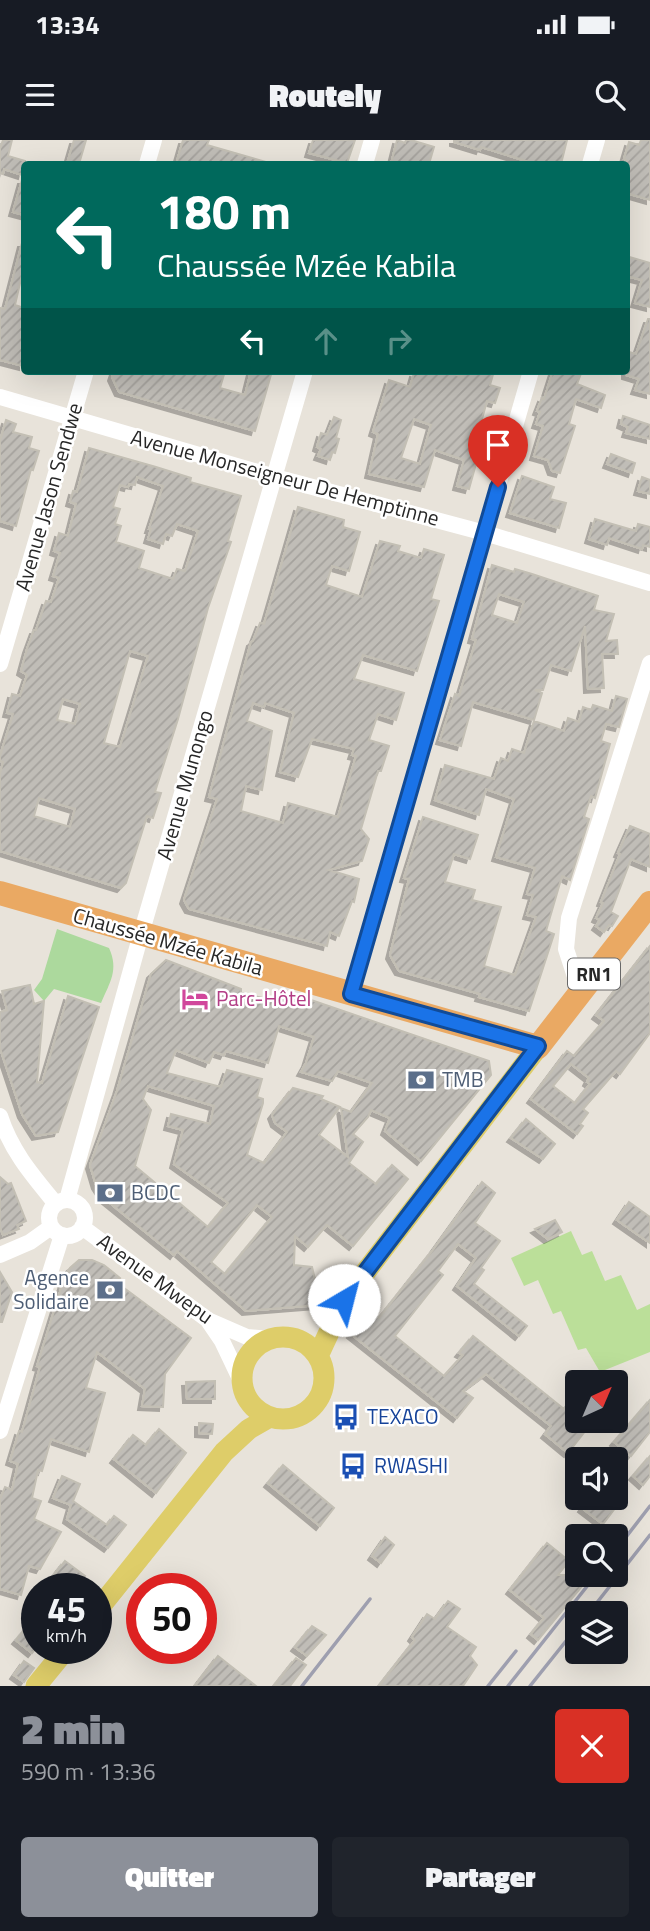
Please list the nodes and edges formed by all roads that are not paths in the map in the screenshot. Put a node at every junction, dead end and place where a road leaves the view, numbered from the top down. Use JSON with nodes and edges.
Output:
{"nodes":[{"id":1,"x":154,"y":140,"type":"edge"},
{"id":2,"x":372,"y":140,"type":"edge"},
{"id":3,"x":597,"y":140,"type":"edge"},
{"id":4,"x":148,"y":161,"type":"edge"},
{"id":5,"x":366,"y":161,"type":"edge"},
{"id":6,"x":591,"y":161,"type":"edge"},
{"id":7,"x":85,"y":375,"type":"edge"},
{"id":8,"x":305,"y":375,"type":"edge"},
{"id":9,"x":530,"y":375,"type":"edge"},
{"id":10,"x":0,"y":397,"type":"edge"},
{"id":11,"x":72,"y":419,"type":"junction"},
{"id":12,"x":275,"y":477,"type":"junction"},
{"id":13,"x":485,"y":533,"type":"junction"},
{"id":14,"x":650,"y":583,"type":"edge"},
{"id":15,"x":650,"y":663,"type":"edge"},
{"id":16,"x":0,"y":664,"type":"edge"},
{"id":17,"x":645,"y":689,"type":"edge"},
{"id":18,"x":0,"y":893,"type":"edge"},
{"id":19,"x":650,"y":903,"type":"edge"},
{"id":20,"x":141,"y":934,"type":"junction"},
{"id":21,"x":580,"y":992,"type":"junction"},
{"id":22,"x":351,"y":994,"type":"junction"},
{"id":23,"x":538,"y":1046,"type":"junction"},
{"id":24,"x":0,"y":1116,"type":"edge"},
{"id":25,"x":62,"y":1202,"type":"junction"},
{"id":26,"x":82,"y":1227,"type":"junction"},
{"id":27,"x":56,"y":1231,"type":"junction"},
{"id":28,"x":0,"y":1255,"type":"edge"},
{"id":29,"x":344,"y":1300,"type":"junction"},
{"id":30,"x":208,"y":1320,"type":"junction"},
{"id":31,"x":293,"y":1338,"type":"junction"},
{"id":32,"x":270,"y":1339,"type":"junction"},
{"id":33,"x":317,"y":1356,"type":"junction"},
{"id":34,"x":243,"y":1387,"type":"junction"},
{"id":35,"x":270,"y":1417,"type":"junction"},
{"id":36,"x":0,"y":1431,"type":"edge"},
{"id":37,"x":225,"y":1452,"type":"junction"},
{"id":38,"x":112,"y":1592,"type":"edge"},
{"id":39,"x":54,"y":1664,"type":"edge"},
{"id":40,"x":36,"y":1686,"type":"edge"}],
"edges":[{"from":1,"to":4,"type":"street"},
{"from":2,"to":5,"type":"street"},
{"from":3,"to":6,"type":"street"},
{"from":7,"to":11,"type":"street","name":"Avenue Jason Sendwe"},
{"from":8,"to":12,"type":"street","name":"Avenue Munongo"},
{"from":9,"to":13,"type":"street"},
{"from":10,"to":11,"type":"street","name":"Avenue Monseigneur De Hemptinne"},
{"from":11,"to":12,"type":"street","name":"Avenue Monseigneur De Hemptinne"},
{"from":11,"to":16,"type":"street","name":"Avenue Jason Sendwe"},
{"from":12,"to":13,"type":"street","name":"Avenue Monseigneur De Hemptinne"},
{"from":12,"to":20,"type":"street","name":"Avenue Munongo"},
{"from":13,"to":14,"type":"street","name":"Avenue Monseigneur De Hemptinne"},
{"from":13,"to":22,"type":"street"},
{"from":15,"to":17,"type":"street"},
{"from":17,"to":21,"type":"street"},
{"from":18,"to":20,"type":"highway","name":"Chaussée Mzée Kabila"},
{"from":19,"to":21,"type":"highway","number":"RN1"},
{"from":20,"to":22,"type":"highway","name":"Chaussée Mzée Kabila"},
{"from":20,"to":25,"type":"street","name":"Avenue Munongo"},
{"from":21,"to":23,"type":"highway","number":"RN1"},
{"from":22,"to":23,"type":"highway","name":"Chaussée Mzée Kabila"},
{"from":23,"to":29,"type":"main road"},
{"from":24,"to":25,"type":"street"},
{"from":25,"to":26,"type":"street"},
{"from":25,"to":27,"type":"street"},
{"from":26,"to":27,"type":"street"},
{"from":26,"to":30,"type":"street","name":"Avenue Mwepu"},
{"from":27,"to":28,"type":"street"},
{"from":27,"to":36,"type":"street"},
{"from":29,"to":31,"type":"main road"},
{"from":29,"to":33,"type":"main road"},
{"from":30,"to":32,"type":"street","name":"Avenue Mwepu"},
{"from":30,"to":34,"type":"street"},
{"from":31,"to":32,"type":"main road"},
{"from":31,"to":33,"type":"main road"},
{"from":32,"to":34,"type":"main road"},
{"from":33,"to":35,"type":"main road"},
{"from":34,"to":35,"type":"main road"},
{"from":34,"to":37,"type":"main road"},
{"from":35,"to":37,"type":"main road"},
{"from":37,"to":38,"type":"main road"},
{"from":39,"to":40,"type":"main road"}]}
